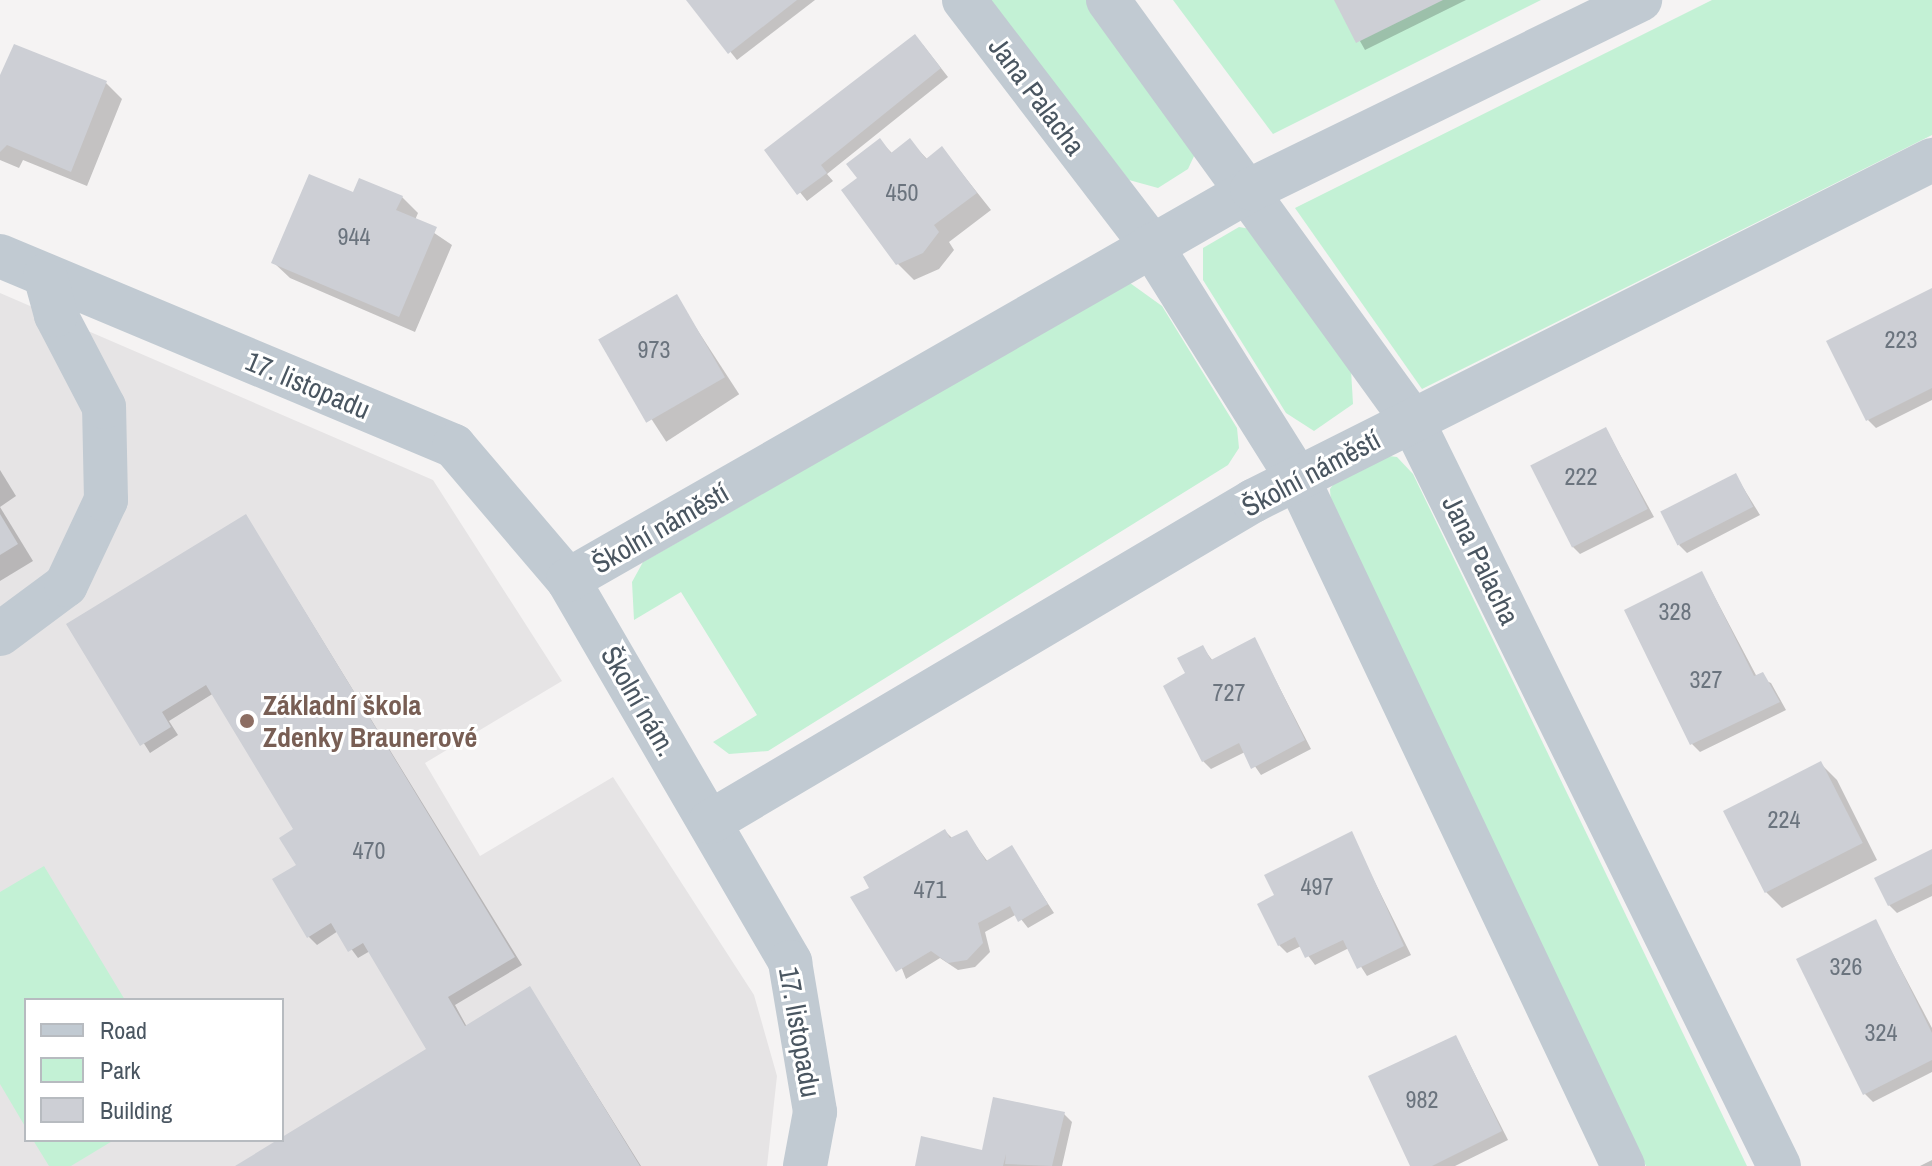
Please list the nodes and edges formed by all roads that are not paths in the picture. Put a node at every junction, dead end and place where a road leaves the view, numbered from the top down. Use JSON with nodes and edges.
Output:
{"nodes":[{"id":1,"x":964,"y":0,"type":"edge"},
{"id":2,"x":1108,"y":0,"type":"edge"},
{"id":3,"x":1640,"y":0,"type":"edge"},
{"id":4,"x":1932,"y":160,"type":"edge"},
{"id":5,"x":1252,"y":189,"type":"junction"},
{"id":6,"x":1151,"y":245,"type":"junction"},
{"id":7,"x":0,"y":256,"type":"edge"},
{"id":8,"x":45,"y":275,"type":"junction"},
{"id":9,"x":1412,"y":420,"type":"junction"},
{"id":10,"x":1298,"y":479,"type":"junction"},
{"id":11,"x":568,"y":580,"type":"junction"},
{"id":12,"x":0,"y":634,"type":"edge"},
{"id":13,"x":710,"y":822,"type":"junction"},
{"id":14,"x":805,"y":1166,"type":"edge"},
{"id":15,"x":1623,"y":1166,"type":"edge"},
{"id":16,"x":1779,"y":1166,"type":"edge"}],
"edges":[{"from":1,"to":6,"type":"street","name":"Jana Palacha"},
{"from":2,"to":5,"type":"street","name":"Jana Palacha"},
{"from":3,"to":5,"type":"street","name":"Školní náměstí"},
{"from":4,"to":9,"type":"street","name":"Školní náměstí"},
{"from":5,"to":6,"type":"street","name":"Školní náměstí"},
{"from":5,"to":9,"type":"street","name":"Jana Palacha"},
{"from":6,"to":10,"type":"street","name":"Jana Palacha"},
{"from":6,"to":11,"type":"street","name":"Školní náměstí"},
{"from":7,"to":8,"type":"street","name":"17. listopadu"},
{"from":8,"to":11,"type":"street","name":"17. listopadu"},
{"from":8,"to":12,"type":"street"},
{"from":9,"to":10,"type":"street","name":"Školní náměstí"},
{"from":9,"to":16,"type":"street","name":"Jana Palacha"},
{"from":10,"to":13,"type":"street","name":"Školní náměstí"},
{"from":10,"to":15,"type":"street","name":"Jana Palacha"},
{"from":11,"to":13,"type":"street","name":"Školní nám."},
{"from":13,"to":14,"type":"street","name":"17. listopadu"}]}
